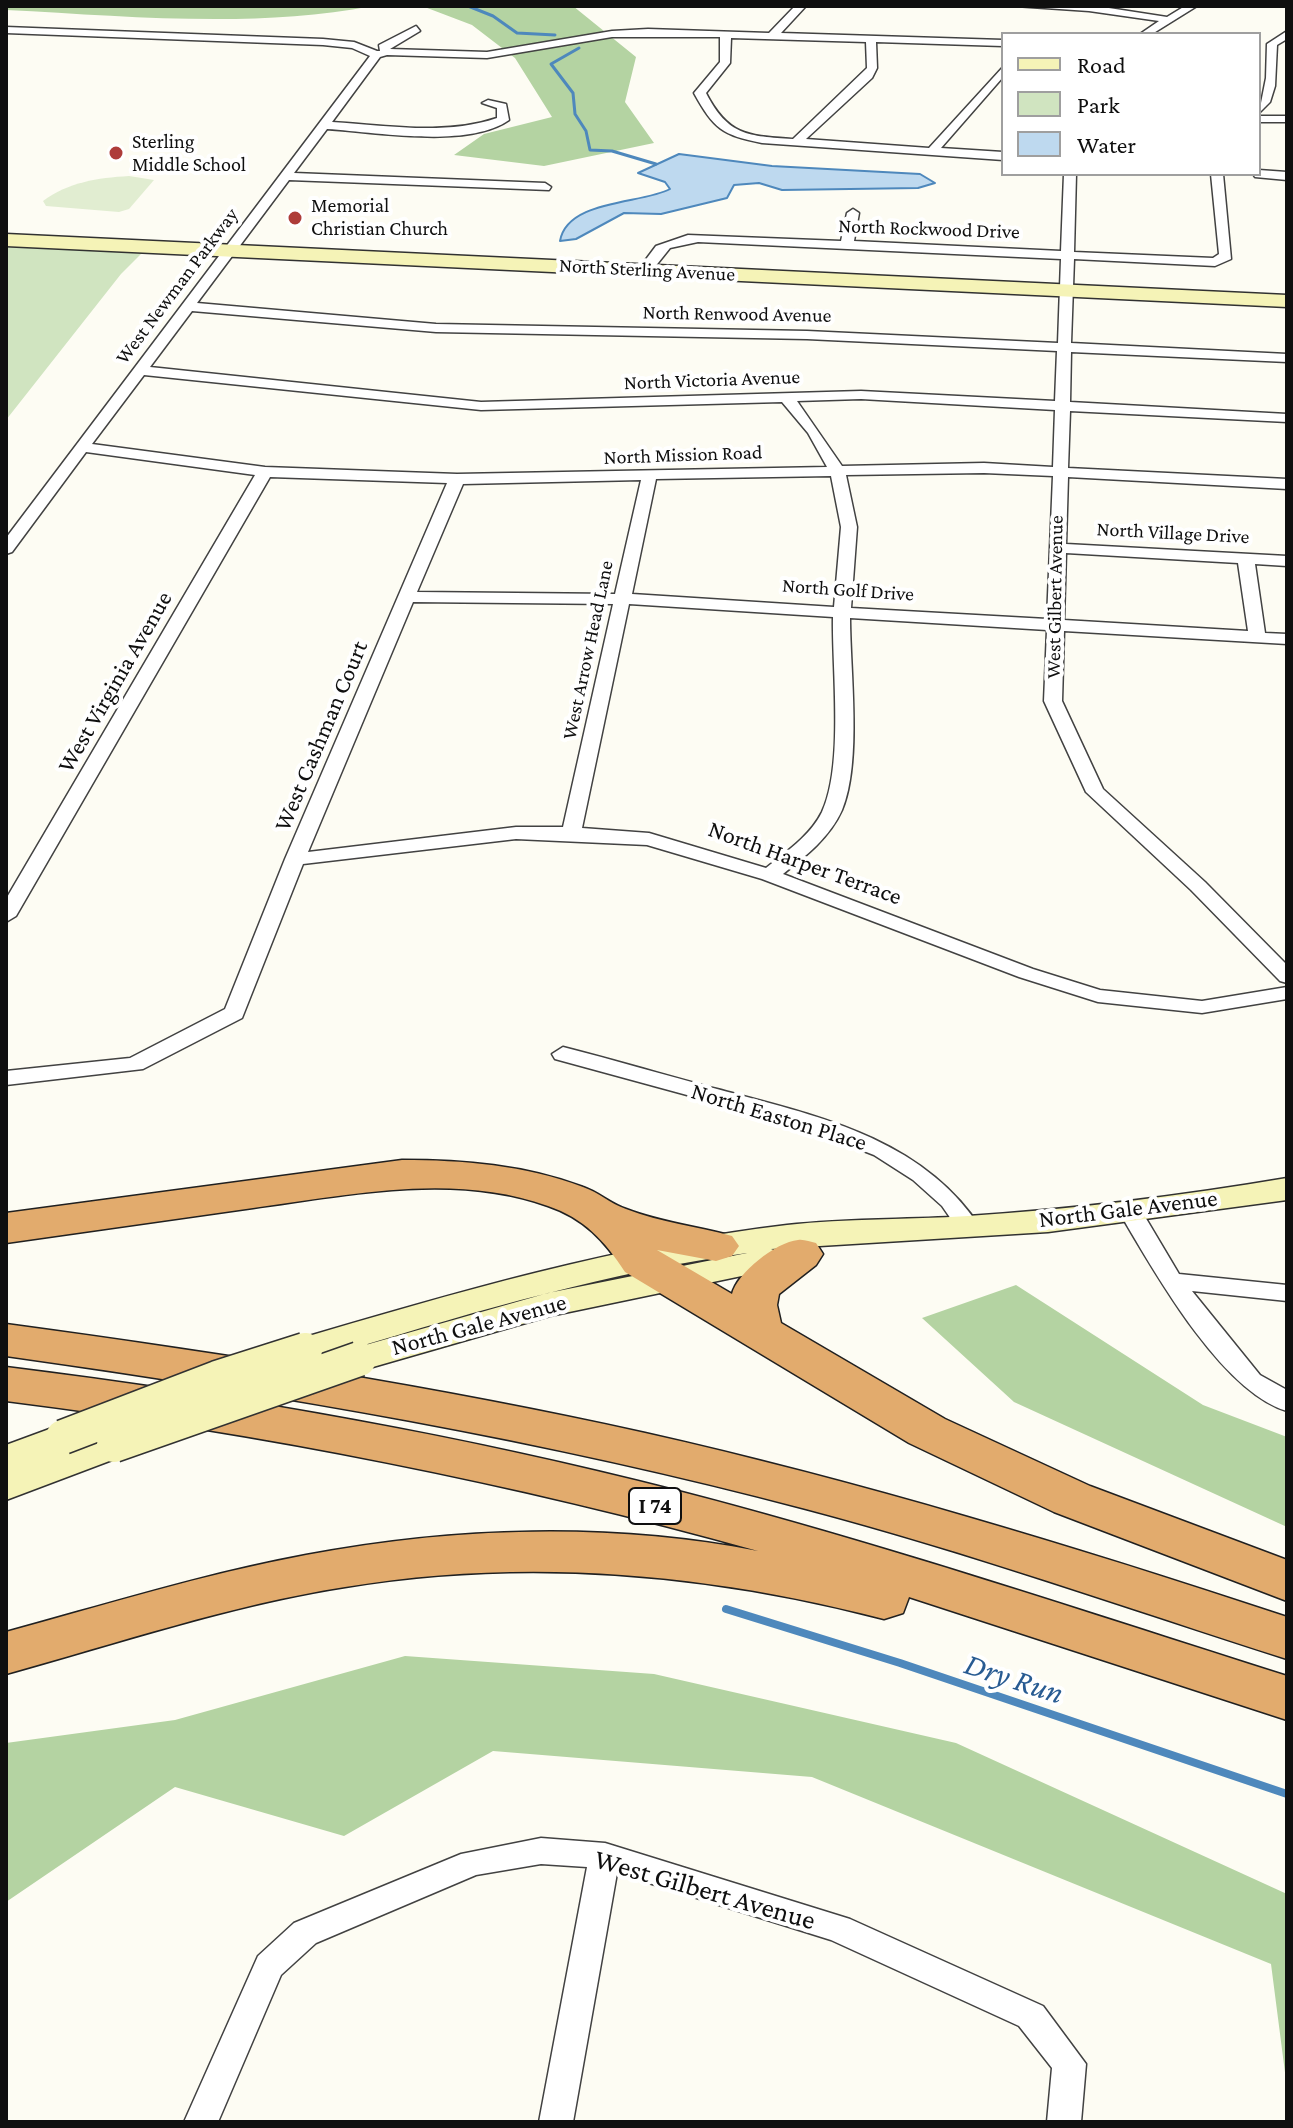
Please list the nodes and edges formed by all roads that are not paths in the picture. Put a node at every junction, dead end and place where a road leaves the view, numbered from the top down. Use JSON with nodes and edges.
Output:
{"nodes":[{"id":1,"x":801,"y":6,"type":"edge"},
{"id":2,"x":1020,"y":6,"type":"edge"},
{"id":3,"x":1192,"y":6,"type":"edge"},
{"id":4,"x":1164,"y":19,"type":"junction"},
{"id":5,"x":416,"y":29,"type":"dead end"},
{"id":6,"x":6,"y":30,"type":"edge"},
{"id":7,"x":1148,"y":32,"type":"edge"},
{"id":8,"x":725,"y":34,"type":"junction"},
{"id":9,"x":1287,"y":34,"type":"edge"},
{"id":10,"x":773,"y":35,"type":"junction"},
{"id":11,"x":871,"y":39,"type":"junction"},
{"id":12,"x":1001,"y":43,"type":"edge"},
{"id":13,"x":1261,"y":53,"type":"edge"},
{"id":14,"x":381,"y":54,"type":"junction"},
{"id":15,"x":1272,"y":54,"type":"junction"},
{"id":16,"x":1287,"y":54,"type":"edge"},
{"id":17,"x":1001,"y":72,"type":"edge"},
{"id":18,"x":488,"y":103,"type":"dead end"},
{"id":19,"x":1261,"y":107,"type":"edge"},
{"id":20,"x":1261,"y":119,"type":"edge"},
{"id":21,"x":1287,"y":119,"type":"edge"},
{"id":22,"x":321,"y":125,"type":"junction"},
{"id":23,"x":796,"y":142,"type":"junction"},
{"id":24,"x":931,"y":152,"type":"junction"},
{"id":25,"x":1001,"y":156,"type":"edge"},
{"id":26,"x":1261,"y":174,"type":"edge"},
{"id":27,"x":286,"y":176,"type":"junction"},
{"id":28,"x":1070,"y":176,"type":"edge"},
{"id":29,"x":1217,"y":176,"type":"edge"},
{"id":30,"x":1287,"y":176,"type":"edge"},
{"id":31,"x":545,"y":187,"type":"dead end"},
{"id":32,"x":853,"y":213,"type":"dead end"},
{"id":33,"x":6,"y":240,"type":"edge"},
{"id":34,"x":847,"y":245,"type":"junction"},
{"id":35,"x":227,"y":250,"type":"junction"},
{"id":36,"x":1067,"y":255,"type":"junction"},
{"id":37,"x":645,"y":270,"type":"junction"},
{"id":38,"x":1066,"y":291,"type":"junction"},
{"id":39,"x":1287,"y":301,"type":"edge"},
{"id":40,"x":186,"y":306,"type":"junction"},
{"id":41,"x":1063,"y":347,"type":"junction"},
{"id":42,"x":1287,"y":358,"type":"edge"},
{"id":43,"x":140,"y":370,"type":"junction"},
{"id":44,"x":785,"y":396,"type":"junction"},
{"id":45,"x":1063,"y":406,"type":"junction"},
{"id":46,"x":1287,"y":418,"type":"edge"},
{"id":47,"x":81,"y":447,"type":"junction"},
{"id":48,"x":836,"y":470,"type":"junction"},
{"id":49,"x":1058,"y":471,"type":"junction"},
{"id":50,"x":265,"y":472,"type":"junction"},
{"id":51,"x":649,"y":477,"type":"junction"},
{"id":52,"x":457,"y":479,"type":"junction"},
{"id":53,"x":1287,"y":484,"type":"edge"},
{"id":54,"x":1057,"y":548,"type":"junction"},
{"id":55,"x":6,"y":549,"type":"edge"},
{"id":56,"x":1246,"y":559,"type":"junction"},
{"id":57,"x":1287,"y":561,"type":"edge"},
{"id":58,"x":406,"y":597,"type":"junction"},
{"id":59,"x":623,"y":599,"type":"junction"},
{"id":60,"x":842,"y":610,"type":"junction"},
{"id":61,"x":1054,"y":626,"type":"junction"},
{"id":62,"x":1257,"y":637,"type":"junction"},
{"id":63,"x":1287,"y":639,"type":"edge"},
{"id":64,"x":571,"y":833,"type":"junction"},
{"id":65,"x":295,"y":859,"type":"junction"},
{"id":66,"x":769,"y":875,"type":"junction"},
{"id":67,"x":6,"y":916,"type":"edge"},
{"id":68,"x":1287,"y":977,"type":"edge"},
{"id":69,"x":1287,"y":993,"type":"edge"},
{"id":70,"x":563,"y":1054,"type":"dead end"},
{"id":71,"x":6,"y":1078,"type":"edge"},
{"id":72,"x":1287,"y":1189,"type":"edge"},
{"id":73,"x":1130,"y":1210,"type":"junction"},
{"id":74,"x":608,"y":1219,"type":"junction"},
{"id":75,"x":968,"y":1227,"type":"junction"},
{"id":76,"x":6,"y":1228,"type":"edge"},
{"id":77,"x":716,"y":1246,"type":"junction"},
{"id":78,"x":800,"y":1254,"type":"junction"},
{"id":79,"x":656,"y":1270,"type":"junction"},
{"id":80,"x":1171,"y":1281,"type":"junction"},
{"id":81,"x":1287,"y":1293,"type":"edge"},
{"id":82,"x":760,"y":1332,"type":"junction"},
{"id":83,"x":6,"y":1340,"type":"edge"},
{"id":84,"x":6,"y":1384,"type":"edge"},
{"id":85,"x":1287,"y":1402,"type":"edge"},
{"id":86,"x":6,"y":1460,"type":"edge"},
{"id":87,"x":6,"y":1486,"type":"edge"},
{"id":88,"x":1287,"y":1581,"type":"edge"},
{"id":89,"x":1287,"y":1638,"type":"edge"},
{"id":90,"x":6,"y":1653,"type":"edge"},
{"id":91,"x":1287,"y":1698,"type":"edge"},
{"id":92,"x":1287,"y":1720,"type":"edge"},
{"id":93,"x":605,"y":1856,"type":"junction"},
{"id":94,"x":201,"y":2122,"type":"edge"},
{"id":95,"x":556,"y":2122,"type":"edge"},
{"id":96,"x":1064,"y":2122,"type":"edge"}],
"edges":[{"from":1,"to":10,"type":"street"},
{"from":2,"to":4,"type":"street"},
{"from":3,"to":4,"type":"street"},
{"from":4,"to":7,"type":"street"},
{"from":5,"to":14,"type":"street","name":"West Newman Parkway"},
{"from":6,"to":14,"type":"street"},
{"from":8,"to":10,"type":"street"},
{"from":8,"to":14,"type":"street"},
{"from":8,"to":23,"type":"street"},
{"from":9,"to":15,"type":"street"},
{"from":10,"to":11,"type":"street"},
{"from":11,"to":12,"type":"street"},
{"from":11,"to":23,"type":"street"},
{"from":13,"to":15,"type":"street"},
{"from":14,"to":22,"type":"street","name":"West Newman Parkway"},
{"from":15,"to":16,"type":"street"},
{"from":15,"to":19,"type":"street"},
{"from":17,"to":24,"type":"street"},
{"from":18,"to":22,"type":"street"},
{"from":20,"to":21,"type":"street"},
{"from":22,"to":27,"type":"street","name":"West Newman Parkway"},
{"from":23,"to":24,"type":"street"},
{"from":24,"to":25,"type":"street"},
{"from":26,"to":30,"type":"street"},
{"from":27,"to":31,"type":"street"},
{"from":27,"to":35,"type":"street","name":"West Newman Parkway"},
{"from":28,"to":36,"type":"street","name":"West Gilbert Avenue"},
{"from":29,"to":36,"type":"street","name":"North Rockwood Drive"},
{"from":32,"to":34,"type":"street"},
{"from":33,"to":35,"type":"main road","name":"North Sterling Avenue"},
{"from":34,"to":36,"type":"street","name":"North Rockwood Drive"},
{"from":34,"to":37,"type":"street","name":"North Rockwood Drive"},
{"from":35,"to":37,"type":"main road","name":"North Sterling Avenue"},
{"from":35,"to":40,"type":"street","name":"West Newman Parkway"},
{"from":36,"to":38,"type":"street","name":"West Gilbert Avenue"},
{"from":37,"to":38,"type":"main road","name":"North Sterling Avenue"},
{"from":38,"to":39,"type":"main road","name":"North Sterling Avenue"},
{"from":38,"to":41,"type":"street","name":"West Gilbert Avenue"},
{"from":40,"to":41,"type":"street","name":"North Renwood Avenue"},
{"from":40,"to":43,"type":"street","name":"West Newman Parkway"},
{"from":41,"to":42,"type":"street","name":"North Renwood Avenue"},
{"from":41,"to":45,"type":"street","name":"West Gilbert Avenue"},
{"from":43,"to":44,"type":"street","name":"North Victoria Avenue"},
{"from":43,"to":47,"type":"street","name":"West Newman Parkway"},
{"from":44,"to":45,"type":"street","name":"North Victoria Avenue"},
{"from":44,"to":48,"type":"street"},
{"from":45,"to":46,"type":"street","name":"North Victoria Avenue"},
{"from":45,"to":49,"type":"street","name":"West Gilbert Avenue"},
{"from":47,"to":50,"type":"street","name":"North Mission Road"},
{"from":47,"to":55,"type":"street","name":"West Newman Parkway"},
{"from":48,"to":49,"type":"street","name":"North Mission Road"},
{"from":48,"to":51,"type":"street","name":"North Mission Road"},
{"from":48,"to":60,"type":"street"},
{"from":49,"to":53,"type":"street","name":"North Mission Road"},
{"from":49,"to":54,"type":"street","name":"West Gilbert Avenue"},
{"from":50,"to":52,"type":"street","name":"North Mission Road"},
{"from":50,"to":67,"type":"street","name":"West Virginia Avenue"},
{"from":51,"to":52,"type":"street","name":"North Mission Road"},
{"from":51,"to":59,"type":"street","name":"West Arrow Head Lane"},
{"from":52,"to":58,"type":"street","name":"West Cashman Court"},
{"from":54,"to":56,"type":"street","name":"North Village Drive"},
{"from":54,"to":61,"type":"street","name":"West Gilbert Avenue"},
{"from":56,"to":57,"type":"street","name":"North Village Drive"},
{"from":56,"to":62,"type":"street"},
{"from":58,"to":59,"type":"street","name":"North Golf Drive"},
{"from":58,"to":65,"type":"street","name":"West Cashman Court"},
{"from":59,"to":60,"type":"street","name":"North Golf Drive"},
{"from":59,"to":64,"type":"street","name":"West Arrow Head Lane"},
{"from":60,"to":61,"type":"street","name":"North Golf Drive"},
{"from":60,"to":66,"type":"street"},
{"from":61,"to":62,"type":"street","name":"North Golf Drive"},
{"from":61,"to":68,"type":"street","name":"West Gilbert Avenue"},
{"from":62,"to":63,"type":"street","name":"North Golf Drive"},
{"from":64,"to":65,"type":"street","name":"North Harper Terrace"},
{"from":64,"to":66,"type":"street","name":"North Harper Terrace"},
{"from":65,"to":71,"type":"street","name":"West Cashman Court"},
{"from":66,"to":69,"type":"street","name":"North Harper Terrace"},
{"from":70,"to":75,"type":"street","name":"North Easton Place"},
{"from":72,"to":73,"type":"main road","name":"North Gale Avenue"},
{"from":73,"to":75,"type":"main road","name":"North Gale Avenue"},
{"from":73,"to":80,"type":"street"},
{"from":74,"to":76,"type":"highway"},
{"from":74,"to":77,"type":"highway"},
{"from":74,"to":79,"type":"highway"},
{"from":75,"to":77,"type":"main road","name":"North Gale Avenue"},
{"from":75,"to":78,"type":"main road","name":"North Gale Avenue"},
{"from":77,"to":79,"type":"main road","name":"North Gale Avenue"},
{"from":78,"to":79,"type":"main road","name":"North Gale Avenue"},
{"from":78,"to":82,"type":"highway"},
{"from":79,"to":82,"type":"highway"},
{"from":79,"to":86,"type":"main road","name":"North Gale Avenue","bridge":true},
{"from":79,"to":87,"type":"main road","name":"North Gale Avenue","bridge":true},
{"from":80,"to":81,"type":"street"},
{"from":80,"to":85,"type":"street"},
{"from":82,"to":88,"type":"highway"},
{"from":83,"to":89,"type":"highway","number":"I 74"},
{"from":84,"to":91,"type":"highway","number":"I 74"},
{"from":90,"to":92,"type":"highway"},
{"from":93,"to":94,"type":"street","name":"West Gilbert Avenue"},
{"from":93,"to":95,"type":"street"},
{"from":93,"to":96,"type":"street","name":"West Gilbert Avenue"}]}
